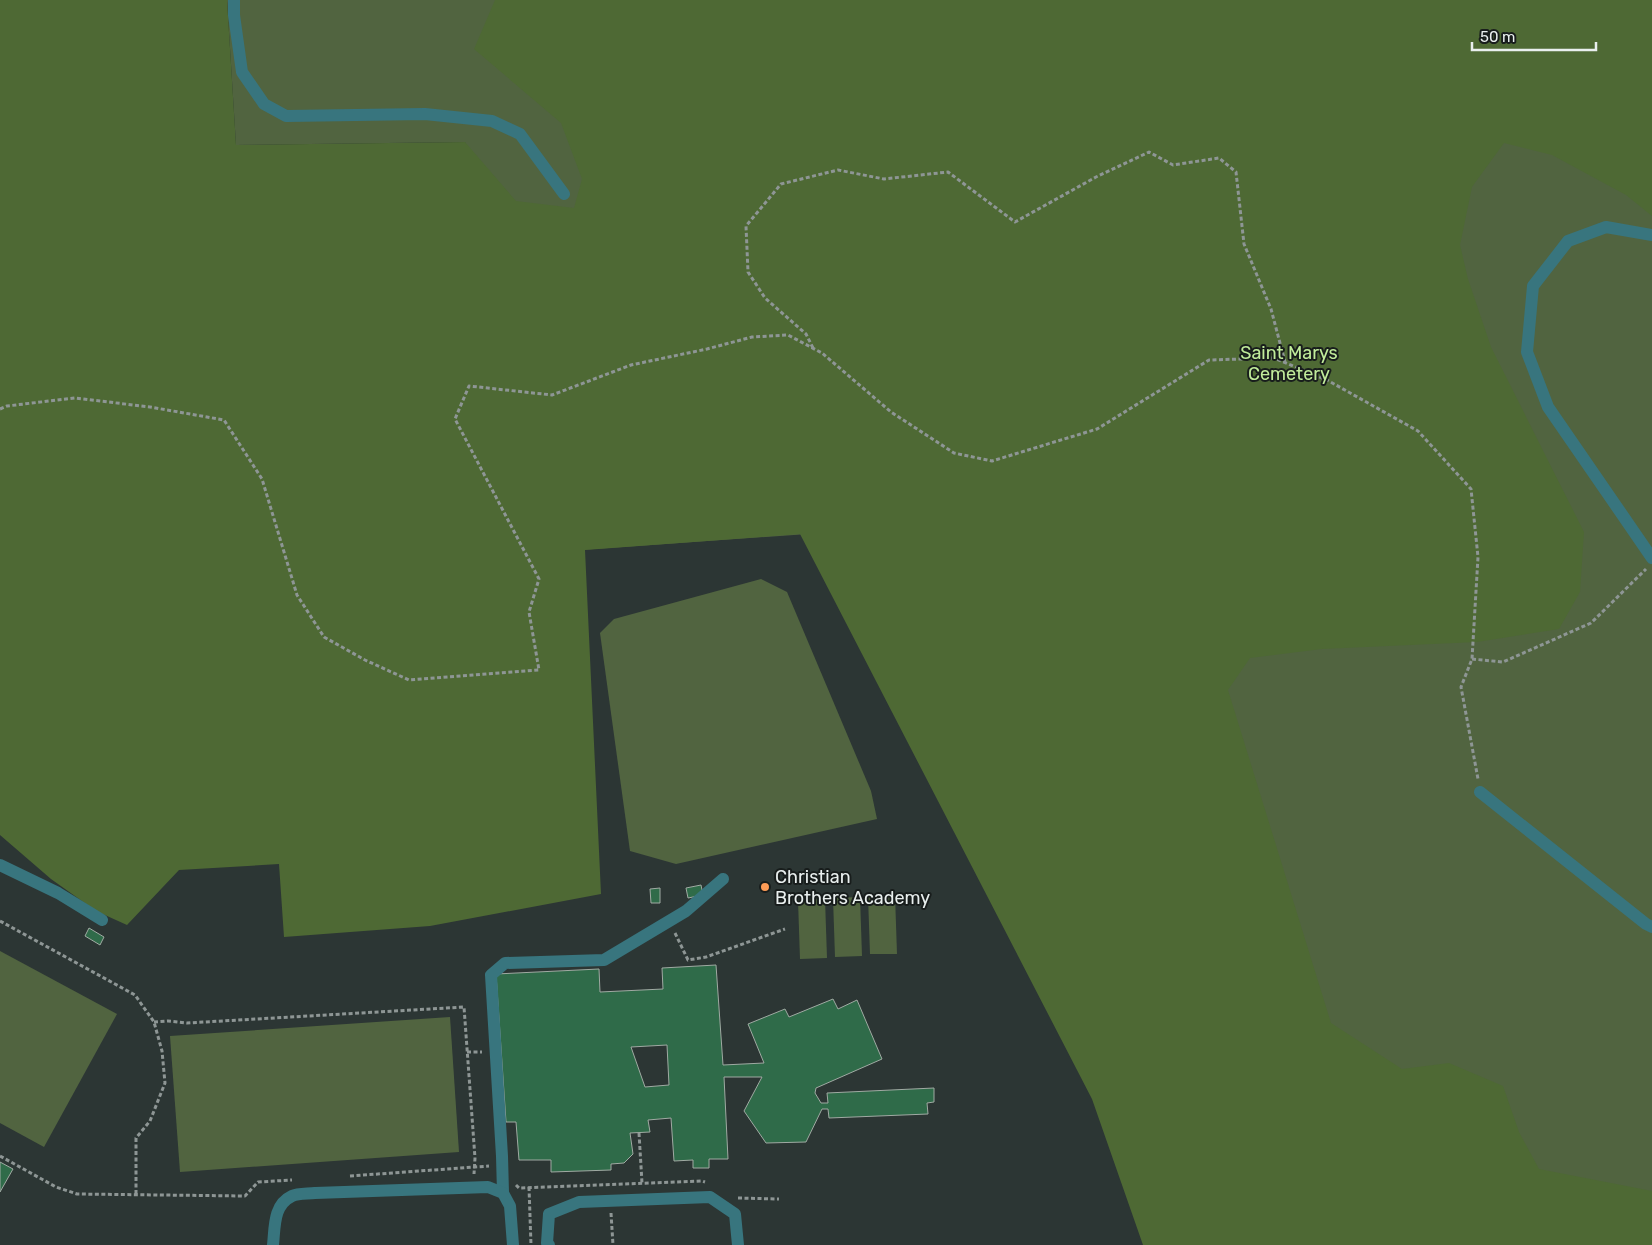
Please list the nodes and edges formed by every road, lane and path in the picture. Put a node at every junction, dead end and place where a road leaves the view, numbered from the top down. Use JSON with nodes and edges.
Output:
{"nodes":[{"id":1,"x":234,"y":0,"type":"edge"},
{"id":2,"x":564,"y":194,"type":"dead end"},
{"id":3,"x":1652,"y":235,"type":"edge"},
{"id":4,"x":813,"y":348,"type":"junction"},
{"id":5,"x":1285,"y":363,"type":"junction"},
{"id":6,"x":0,"y":409,"type":"edge"},
{"id":7,"x":1652,"y":558,"type":"edge"},
{"id":8,"x":1652,"y":562,"type":"edge"},
{"id":9,"x":1472,"y":658,"type":"junction"},
{"id":10,"x":1480,"y":792,"type":"joint"},
{"id":11,"x":0,"y":865,"type":"edge"},
{"id":12,"x":723,"y":879,"type":"dead end"},
{"id":13,"x":102,"y":920,"type":"dead end"},
{"id":14,"x":669,"y":921,"type":"junction"},
{"id":15,"x":0,"y":922,"type":"edge"},
{"id":16,"x":1652,"y":927,"type":"edge"},
{"id":17,"x":785,"y":929,"type":"dead end"},
{"id":18,"x":154,"y":1022,"type":"junction"},
{"id":19,"x":639,"y":1133,"type":"dead end"},
{"id":20,"x":642,"y":1183,"type":"dead end"},
{"id":21,"x":474,"y":1187,"type":"junction"},
{"id":22,"x":530,"y":1187,"type":"dead end"},
{"id":23,"x":502,"y":1194,"type":"junction"},
{"id":24,"x":136,"y":1195,"type":"dead end"},
{"id":25,"x":273,"y":1245,"type":"edge"},
{"id":26,"x":513,"y":1245,"type":"edge"},
{"id":27,"x":531,"y":1245,"type":"edge"},
{"id":28,"x":549,"y":1245,"type":"edge"},
{"id":29,"x":738,"y":1245,"type":"edge"}],
"edges":[{"from":1,"to":2,"type":"lane"},
{"from":3,"to":7,"type":"lane"},
{"from":4,"to":5,"type":"path"},
{"from":4,"to":5,"type":"path"},
{"from":4,"to":6,"type":"path"},
{"from":5,"to":9,"type":"path"},
{"from":8,"to":9,"type":"path"},
{"from":9,"to":10,"type":"path"},
{"from":10,"to":16,"type":"lane"},
{"from":11,"to":13,"type":"lane"},
{"from":12,"to":14,"type":"lane"},
{"from":14,"to":17,"type":"path"},
{"from":14,"to":23,"type":"lane"},
{"from":15,"to":18,"type":"path"},
{"from":18,"to":21,"type":"path"},
{"from":18,"to":24,"type":"path"},
{"from":19,"to":20,"type":"path"},
{"from":21,"to":23,"type":"lane"},
{"from":21,"to":25,"type":"lane"},
{"from":22,"to":27,"type":"path"},
{"from":23,"to":26,"type":"lane"},
{"from":28,"to":29,"type":"lane"}]}
